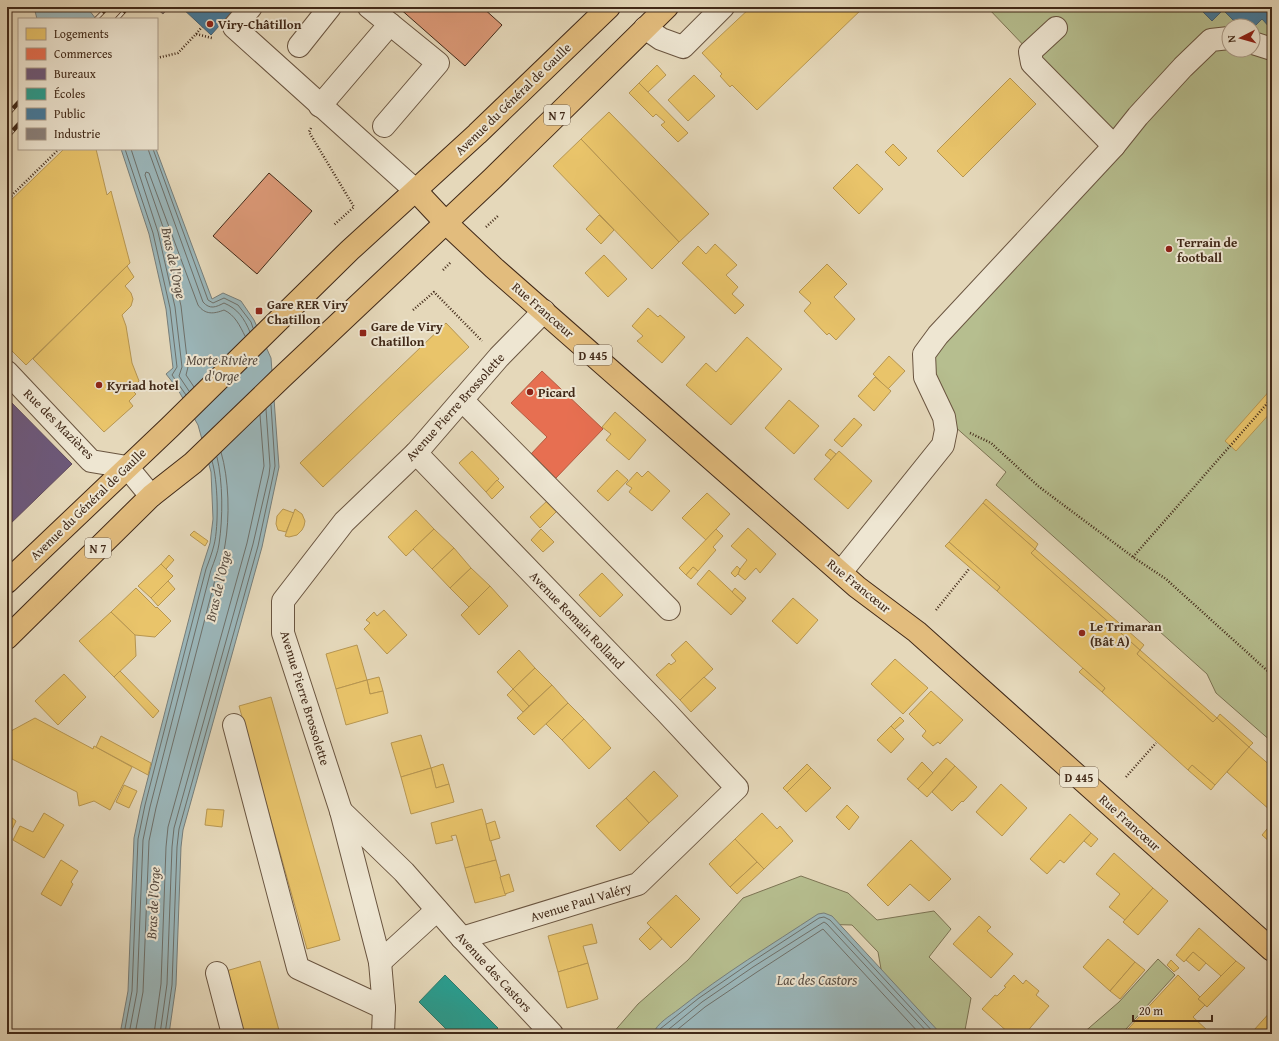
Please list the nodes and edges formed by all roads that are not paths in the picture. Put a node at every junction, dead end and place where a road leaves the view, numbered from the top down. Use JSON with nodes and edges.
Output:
{"nodes":[{"id":1,"x":251,"y":7,"type":"edge"},
{"id":2,"x":330,"y":7,"type":"edge"},
{"id":3,"x":369,"y":7,"type":"edge"},
{"id":4,"x":608,"y":7,"type":"edge"},
{"id":5,"x":667,"y":7,"type":"edge"},
{"id":6,"x":723,"y":7,"type":"edge"},
{"id":7,"x":390,"y":24,"type":"junction"},
{"id":8,"x":646,"y":28,"type":"junction"},
{"id":9,"x":1056,"y":28,"type":"dead end"},
{"id":10,"x":1221,"y":39,"type":"edge"},
{"id":11,"x":299,"y":46,"type":"dead end"},
{"id":12,"x":1261,"y":46,"type":"edge"},
{"id":13,"x":1272,"y":49,"type":"edge"},
{"id":14,"x":320,"y":106,"type":"junction"},
{"id":15,"x":384,"y":126,"type":"dead end"},
{"id":16,"x":1114,"y":146,"type":"junction"},
{"id":17,"x":416,"y":191,"type":"junction"},
{"id":18,"x":446,"y":223,"type":"junction"},
{"id":19,"x":544,"y":311,"type":"junction"},
{"id":20,"x":7,"y":372,"type":"edge"},
{"id":21,"x":462,"y":400,"type":"junction"},
{"id":22,"x":416,"y":453,"type":"junction"},
{"id":23,"x":127,"y":467,"type":"junction"},
{"id":24,"x":151,"y":496,"type":"junction"},
{"id":25,"x":841,"y":572,"type":"junction"},
{"id":26,"x":7,"y":582,"type":"edge"},
{"id":27,"x":669,"y":609,"type":"dead end"},
{"id":28,"x":7,"y":638,"type":"edge"},
{"id":29,"x":234,"y":725,"type":"dead end"},
{"id":30,"x":737,"y":788,"type":"joint"},
{"id":31,"x":341,"y":811,"type":"junction"},
{"id":32,"x":437,"y":910,"type":"junction"},
{"id":33,"x":462,"y":938,"type":"junction"},
{"id":34,"x":1272,"y":950,"type":"edge"},
{"id":35,"x":380,"y":962,"type":"junction"},
{"id":36,"x":217,"y":973,"type":"dead end"},
{"id":37,"x":384,"y":1008,"type":"junction"},
{"id":38,"x":233,"y":1034,"type":"edge"},
{"id":39,"x":383,"y":1034,"type":"edge"},
{"id":40,"x":552,"y":1034,"type":"edge"}],
"edges":[{"from":1,"to":14,"type":"street"},
{"from":2,"to":11,"type":"street"},
{"from":3,"to":7,"type":"street"},
{"from":4,"to":17,"type":"main road","name":"Avenue du Général de Gaulle"},
{"from":5,"to":8,"type":"main road","number":"N 7"},
{"from":6,"to":8,"type":"street"},
{"from":7,"to":14,"type":"street"},
{"from":7,"to":15,"type":"street"},
{"from":8,"to":18,"type":"main road","number":"N 7"},
{"from":9,"to":16,"type":"street"},
{"from":10,"to":16,"type":"street"},
{"from":12,"to":13,"type":"street"},
{"from":14,"to":17,"type":"street"},
{"from":16,"to":25,"type":"street"},
{"from":17,"to":18,"type":"main road","name":"Rue Francœur"},
{"from":17,"to":23,"type":"main road","name":"Avenue du Général de Gaulle"},
{"from":18,"to":19,"type":"main road","name":"Rue Francœur","number":"D 445"},
{"from":18,"to":24,"type":"main road","number":"N 7"},
{"from":19,"to":21,"type":"street","name":"Avenue Pierre Brossolette"},
{"from":19,"to":25,"type":"main road","name":"Rue Francœur","number":"D 445"},
{"from":20,"to":23,"type":"street","name":"Rue des Mazières"},
{"from":21,"to":22,"type":"street","name":"Avenue Pierre Brossolette"},
{"from":21,"to":27,"type":"street"},
{"from":22,"to":30,"type":"street","name":"Avenue Romain Rolland"},
{"from":22,"to":31,"type":"street","name":"Avenue Pierre Brossolette"},
{"from":23,"to":24,"type":"street"},
{"from":23,"to":26,"type":"main road","name":"Avenue du Général de Gaulle"},
{"from":24,"to":28,"type":"main road","number":"N 7"},
{"from":25,"to":34,"type":"main road","name":"Rue Francœur","number":"D 445"},
{"from":29,"to":37,"type":"street"},
{"from":30,"to":33,"type":"street","name":"Avenue Paul Valéry"},
{"from":31,"to":32,"type":"street","name":"Avenue des Castors"},
{"from":31,"to":35,"type":"street","name":"Avenue Pierre Brossolette"},
{"from":32,"to":33,"type":"street","name":"Avenue des Castors"},
{"from":32,"to":35,"type":"street"},
{"from":33,"to":40,"type":"street","name":"Avenue des Castors"},
{"from":35,"to":37,"type":"street","name":"Avenue Pierre Brossolette"},
{"from":36,"to":38,"type":"street"},
{"from":37,"to":39,"type":"street","name":"Avenue Pierre Brossolette"}]}
